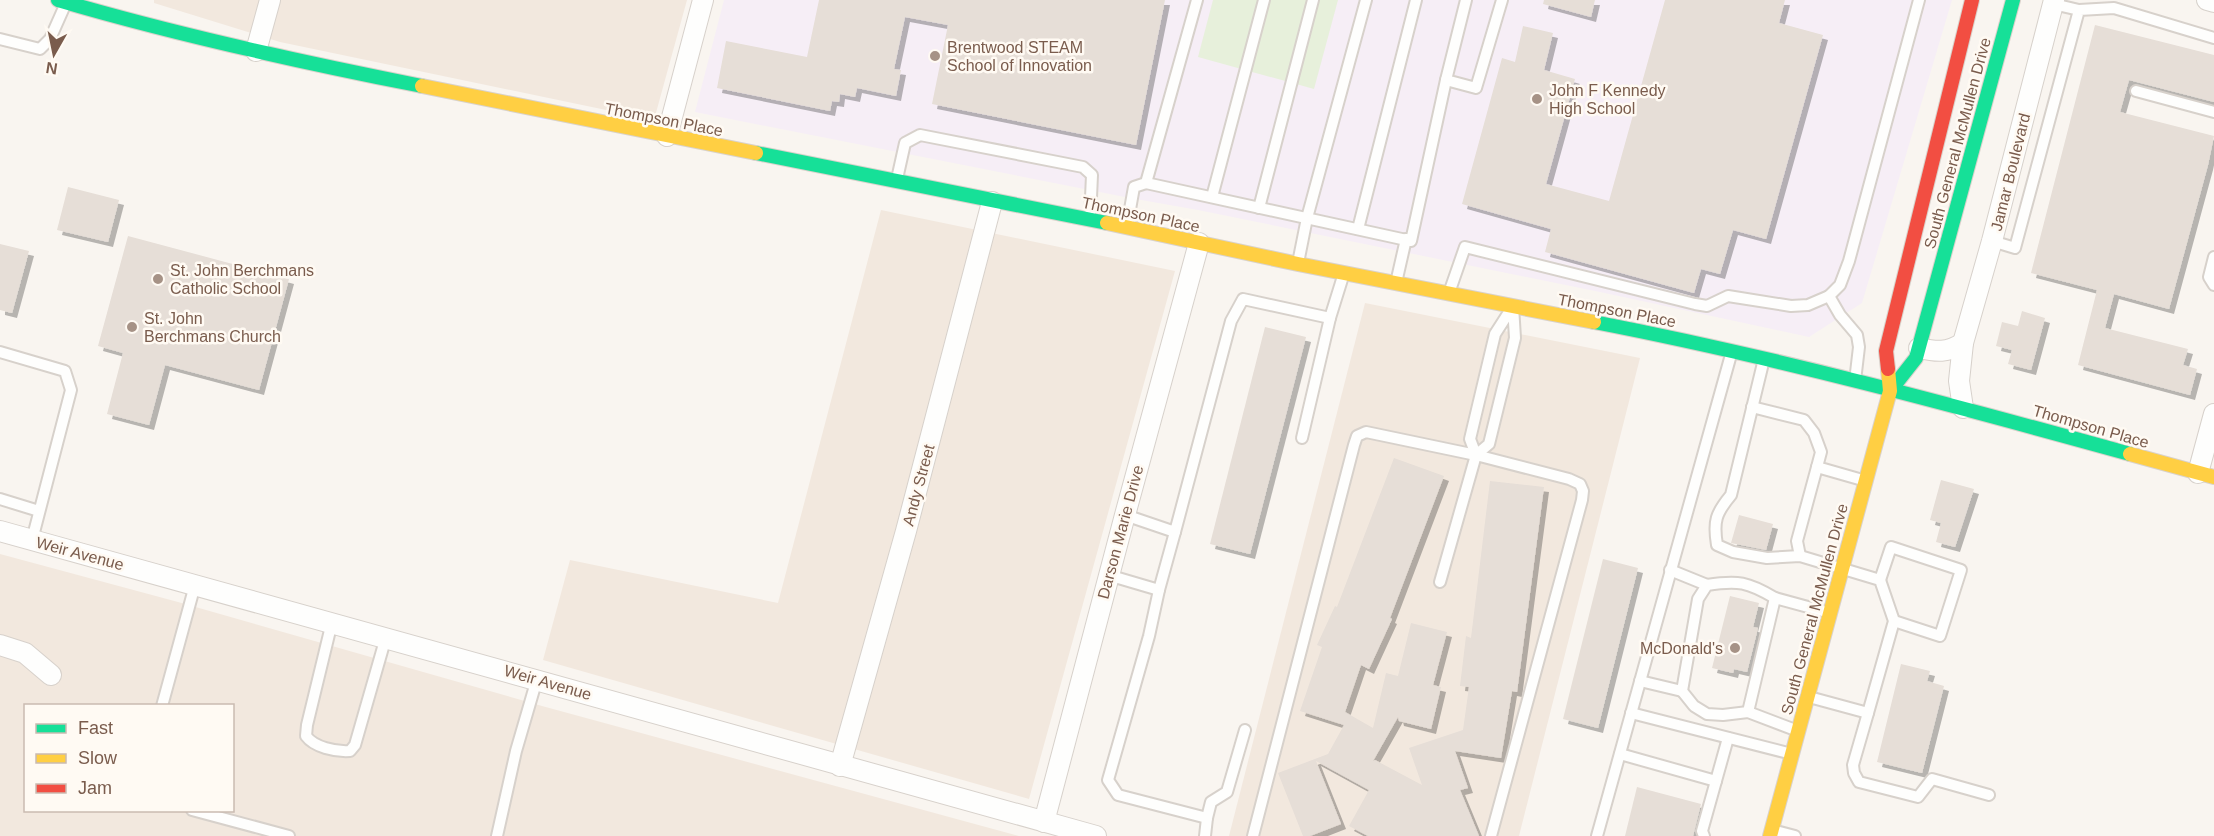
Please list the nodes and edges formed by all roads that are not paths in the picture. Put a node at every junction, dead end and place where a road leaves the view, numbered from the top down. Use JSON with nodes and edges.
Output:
{"nodes":[{"id":1,"x":270,"y":0,"type":"edge"},
{"id":2,"x":703,"y":0,"type":"edge"},
{"id":3,"x":1197,"y":0,"type":"edge"},
{"id":4,"x":1264,"y":0,"type":"edge"},
{"id":5,"x":1313,"y":0,"type":"edge"},
{"id":6,"x":1366,"y":0,"type":"edge"},
{"id":7,"x":1416,"y":0,"type":"edge"},
{"id":8,"x":1466,"y":0,"type":"edge"},
{"id":9,"x":1502,"y":0,"type":"edge"},
{"id":10,"x":1919,"y":0,"type":"edge"},
{"id":11,"x":1972,"y":0,"type":"edge"},
{"id":12,"x":2013,"y":0,"type":"edge"},
{"id":13,"x":2207,"y":0,"type":"edge"},
{"id":14,"x":62,"y":1,"type":"edge"},
{"id":15,"x":2053,"y":2,"type":"edge"},
{"id":16,"x":2214,"y":2,"type":"edge"},
{"id":17,"x":2079,"y":10,"type":"junction"},
{"id":18,"x":2214,"y":38,"type":"edge"},
{"id":19,"x":0,"y":39,"type":"edge"},
{"id":20,"x":256,"y":51,"type":"junction"},
{"id":21,"x":1446,"y":80,"type":"junction"},
{"id":22,"x":2136,"y":91,"type":"dead end"},
{"id":23,"x":2214,"y":112,"type":"edge"},
{"id":24,"x":667,"y":136,"type":"junction"},
{"id":25,"x":896,"y":181,"type":"junction"},
{"id":26,"x":1146,"y":183,"type":"junction"},
{"id":27,"x":1212,"y":197,"type":"junction"},
{"id":28,"x":992,"y":202,"type":"junction"},
{"id":29,"x":1259,"y":208,"type":"junction"},
{"id":30,"x":1307,"y":218,"type":"junction"},
{"id":31,"x":1090,"y":220,"type":"junction"},
{"id":32,"x":1126,"y":227,"type":"junction"},
{"id":33,"x":1358,"y":229,"type":"junction"},
{"id":34,"x":1409,"y":240,"type":"junction"},
{"id":35,"x":1992,"y":241,"type":"junction"},
{"id":36,"x":1199,"y":243,"type":"junction"},
{"id":37,"x":2214,"y":257,"type":"edge"},
{"id":38,"x":1298,"y":264,"type":"junction"},
{"id":39,"x":1344,"y":273,"type":"junction"},
{"id":40,"x":1396,"y":283,"type":"junction"},
{"id":41,"x":2214,"y":285,"type":"edge"},
{"id":42,"x":1449,"y":293,"type":"junction"},
{"id":43,"x":1829,"y":297,"type":"junction"},
{"id":44,"x":1513,"y":306,"type":"junction"},
{"id":45,"x":1330,"y":318,"type":"junction"},
{"id":46,"x":1964,"y":343,"type":"junction"},
{"id":47,"x":1919,"y":348,"type":"junction"},
{"id":48,"x":1732,"y":351,"type":"junction"},
{"id":49,"x":0,"y":352,"type":"edge"},
{"id":50,"x":1764,"y":359,"type":"junction"},
{"id":51,"x":1855,"y":381,"type":"junction"},
{"id":52,"x":1890,"y":391,"type":"junction"},
{"id":53,"x":1752,"y":407,"type":"junction"},
{"id":54,"x":1964,"y":408,"type":"junction"},
{"id":55,"x":2214,"y":414,"type":"edge"},
{"id":56,"x":1302,"y":438,"type":"dead end"},
{"id":57,"x":1476,"y":455,"type":"junction"},
{"id":58,"x":1817,"y":467,"type":"junction"},
{"id":59,"x":2206,"y":475,"type":"edge"},
{"id":60,"x":1866,"y":482,"type":"junction"},
{"id":61,"x":0,"y":500,"type":"edge"},
{"id":62,"x":39,"y":510,"type":"junction"},
{"id":63,"x":1125,"y":514,"type":"junction"},
{"id":64,"x":0,"y":531,"type":"edge"},
{"id":65,"x":1175,"y":532,"type":"junction"},
{"id":66,"x":32,"y":540,"type":"junction"},
{"id":67,"x":1800,"y":556,"type":"junction"},
{"id":68,"x":1842,"y":568,"type":"junction"},
{"id":69,"x":1670,"y":570,"type":"junction"},
{"id":70,"x":1108,"y":575,"type":"junction"},
{"id":71,"x":1880,"y":580,"type":"junction"},
{"id":72,"x":1440,"y":582,"type":"dead end"},
{"id":73,"x":195,"y":585,"type":"junction"},
{"id":74,"x":1707,"y":585,"type":"junction"},
{"id":75,"x":1159,"y":590,"type":"junction"},
{"id":76,"x":1775,"y":598,"type":"junction"},
{"id":77,"x":1830,"y":613,"type":"junction"},
{"id":78,"x":1893,"y":621,"type":"junction"},
{"id":79,"x":332,"y":622,"type":"junction"},
{"id":80,"x":386,"y":637,"type":"junction"},
{"id":81,"x":0,"y":645,"type":"edge"},
{"id":82,"x":51,"y":675,"type":"dead end"},
{"id":83,"x":537,"y":679,"type":"junction"},
{"id":84,"x":1640,"y":681,"type":"junction"},
{"id":85,"x":1682,"y":691,"type":"junction"},
{"id":86,"x":1808,"y":696,"type":"junction"},
{"id":87,"x":162,"y":704,"type":"edge"},
{"id":88,"x":1748,"y":712,"type":"junction"},
{"id":89,"x":1631,"y":713,"type":"junction"},
{"id":90,"x":1868,"y":713,"type":"junction"},
{"id":91,"x":1245,"y":730,"type":"dead end"},
{"id":92,"x":1798,"y":731,"type":"junction"},
{"id":93,"x":1728,"y":738,"type":"junction"},
{"id":94,"x":1620,"y":754,"type":"junction"},
{"id":95,"x":1792,"y":754,"type":"junction"},
{"id":96,"x":840,"y":766,"type":"junction"},
{"id":97,"x":1716,"y":781,"type":"junction"},
{"id":98,"x":1989,"y":795,"type":"dead end"},
{"id":99,"x":199,"y":812,"type":"edge"},
{"id":100,"x":1207,"y":818,"type":"junction"},
{"id":101,"x":1044,"y":822,"type":"junction"},
{"id":102,"x":1771,"y":833,"type":"edge"},
{"id":103,"x":289,"y":836,"type":"edge"},
{"id":104,"x":497,"y":836,"type":"edge"},
{"id":105,"x":1096,"y":836,"type":"edge"},
{"id":106,"x":1205,"y":836,"type":"edge"},
{"id":107,"x":1253,"y":836,"type":"edge"},
{"id":108,"x":1491,"y":836,"type":"edge"},
{"id":109,"x":1597,"y":836,"type":"edge"},
{"id":110,"x":1704,"y":836,"type":"edge"},
{"id":111,"x":1795,"y":836,"type":"edge"}],
"edges":[{"from":1,"to":20,"type":"street"},
{"from":2,"to":24,"type":"street"},
{"from":3,"to":26,"type":"lane"},
{"from":4,"to":27,"type":"lane"},
{"from":5,"to":29,"type":"lane"},
{"from":6,"to":30,"type":"lane"},
{"from":7,"to":33,"type":"lane"},
{"from":8,"to":21,"type":"lane"},
{"from":9,"to":21,"type":"lane"},
{"from":10,"to":43,"type":"lane"},
{"from":11,"to":52,"type":"street","name":"South General McMullen Drive"},
{"from":12,"to":47,"type":"street","name":"South General McMullen Drive"},
{"from":13,"to":16,"type":"street"},
{"from":14,"to":19,"type":"lane"},
{"from":14,"to":20,"type":"street","name":"Thompson Place"},
{"from":15,"to":17,"type":"lane"},
{"from":15,"to":35,"type":"street","name":"Jamar Boulevard"},
{"from":17,"to":18,"type":"lane"},
{"from":17,"to":35,"type":"lane"},
{"from":20,"to":24,"type":"street","name":"Thompson Place"},
{"from":21,"to":34,"type":"lane"},
{"from":22,"to":23,"type":"lane"},
{"from":24,"to":25,"type":"street","name":"Thompson Place"},
{"from":25,"to":28,"type":"street","name":"Thompson Place"},
{"from":25,"to":31,"type":"lane"},
{"from":26,"to":27,"type":"lane"},
{"from":26,"to":32,"type":"lane"},
{"from":27,"to":29,"type":"lane"},
{"from":28,"to":31,"type":"street","name":"Thompson Place"},
{"from":28,"to":96,"type":"street","name":"Andy Street"},
{"from":29,"to":30,"type":"lane"},
{"from":30,"to":33,"type":"lane"},
{"from":30,"to":38,"type":"lane"},
{"from":31,"to":32,"type":"street","name":"Thompson Place"},
{"from":32,"to":36,"type":"street","name":"Thompson Place"},
{"from":33,"to":34,"type":"lane"},
{"from":34,"to":40,"type":"lane"},
{"from":35,"to":46,"type":"street","name":"Jamar Boulevard"},
{"from":36,"to":38,"type":"street","name":"Thompson Place"},
{"from":36,"to":63,"type":"street","name":"Darson Marie Drive"},
{"from":37,"to":41,"type":"lane"},
{"from":38,"to":39,"type":"street","name":"Thompson Place"},
{"from":39,"to":40,"type":"street","name":"Thompson Place"},
{"from":39,"to":45,"type":"lane"},
{"from":40,"to":42,"type":"street","name":"Thompson Place"},
{"from":42,"to":43,"type":"lane"},
{"from":42,"to":44,"type":"street","name":"Thompson Place"},
{"from":43,"to":51,"type":"lane"},
{"from":44,"to":48,"type":"street","name":"Thompson Place"},
{"from":44,"to":57,"type":"lane"},
{"from":44,"to":57,"type":"lane"},
{"from":45,"to":56,"type":"lane"},
{"from":45,"to":65,"type":"lane"},
{"from":46,"to":47,"type":"street"},
{"from":46,"to":54,"type":"street","name":"Jamar Boulevard"},
{"from":47,"to":52,"type":"street","name":"South General McMullen Drive"},
{"from":48,"to":50,"type":"street","name":"Thompson Place"},
{"from":48,"to":69,"type":"lane"},
{"from":49,"to":62,"type":"lane"},
{"from":50,"to":51,"type":"street","name":"Thompson Place"},
{"from":50,"to":53,"type":"lane"},
{"from":51,"to":52,"type":"street","name":"Thompson Place"},
{"from":52,"to":54,"type":"street","name":"Thompson Place"},
{"from":52,"to":60,"type":"street","name":"South General McMullen Drive"},
{"from":53,"to":58,"type":"lane"},
{"from":53,"to":67,"type":"lane"},
{"from":54,"to":59,"type":"street","name":"Thompson Place"},
{"from":55,"to":59,"type":"street"},
{"from":57,"to":72,"type":"lane"},
{"from":57,"to":107,"type":"lane"},
{"from":57,"to":108,"type":"lane"},
{"from":58,"to":60,"type":"lane"},
{"from":58,"to":67,"type":"lane"},
{"from":60,"to":68,"type":"street","name":"South General McMullen Drive"},
{"from":61,"to":62,"type":"lane"},
{"from":62,"to":66,"type":"lane"},
{"from":63,"to":65,"type":"lane"},
{"from":63,"to":70,"type":"street","name":"Darson Marie Drive"},
{"from":64,"to":66,"type":"street","name":"Weir Avenue"},
{"from":65,"to":75,"type":"lane"},
{"from":66,"to":73,"type":"street","name":"Weir Avenue"},
{"from":67,"to":68,"type":"lane"},
{"from":68,"to":71,"type":"lane"},
{"from":68,"to":77,"type":"street","name":"South General McMullen Drive"},
{"from":69,"to":74,"type":"lane"},
{"from":69,"to":84,"type":"lane"},
{"from":70,"to":75,"type":"lane"},
{"from":70,"to":101,"type":"street","name":"Darson Marie Drive"},
{"from":71,"to":78,"type":"lane"},
{"from":71,"to":78,"type":"lane"},
{"from":73,"to":79,"type":"street","name":"Weir Avenue"},
{"from":73,"to":87,"type":"lane"},
{"from":74,"to":76,"type":"lane"},
{"from":74,"to":85,"type":"lane"},
{"from":75,"to":100,"type":"lane"},
{"from":76,"to":77,"type":"lane"},
{"from":76,"to":88,"type":"lane"},
{"from":77,"to":86,"type":"street","name":"South General McMullen Drive"},
{"from":78,"to":90,"type":"lane"},
{"from":79,"to":80,"type":"street","name":"Weir Avenue"},
{"from":79,"to":80,"type":"lane"},
{"from":80,"to":83,"type":"street","name":"Weir Avenue"},
{"from":81,"to":82,"type":"street"},
{"from":83,"to":96,"type":"street","name":"Weir Avenue"},
{"from":83,"to":104,"type":"lane"},
{"from":84,"to":85,"type":"lane"},
{"from":84,"to":89,"type":"lane"},
{"from":85,"to":88,"type":"lane"},
{"from":86,"to":90,"type":"lane"},
{"from":86,"to":92,"type":"street","name":"South General McMullen Drive"},
{"from":88,"to":92,"type":"lane"},
{"from":89,"to":93,"type":"lane"},
{"from":89,"to":94,"type":"lane"},
{"from":90,"to":98,"type":"lane"},
{"from":91,"to":100,"type":"lane"},
{"from":92,"to":95,"type":"street","name":"South General McMullen Drive"},
{"from":93,"to":95,"type":"lane"},
{"from":93,"to":97,"type":"lane"},
{"from":94,"to":97,"type":"lane"},
{"from":94,"to":109,"type":"lane"},
{"from":95,"to":102,"type":"street","name":"South General McMullen Drive"},
{"from":96,"to":101,"type":"street","name":"Weir Avenue"},
{"from":97,"to":110,"type":"lane"},
{"from":99,"to":103,"type":"lane"},
{"from":100,"to":106,"type":"lane"},
{"from":101,"to":105,"type":"street","name":"Weir Avenue"},
{"from":102,"to":111,"type":"lane"}]}
